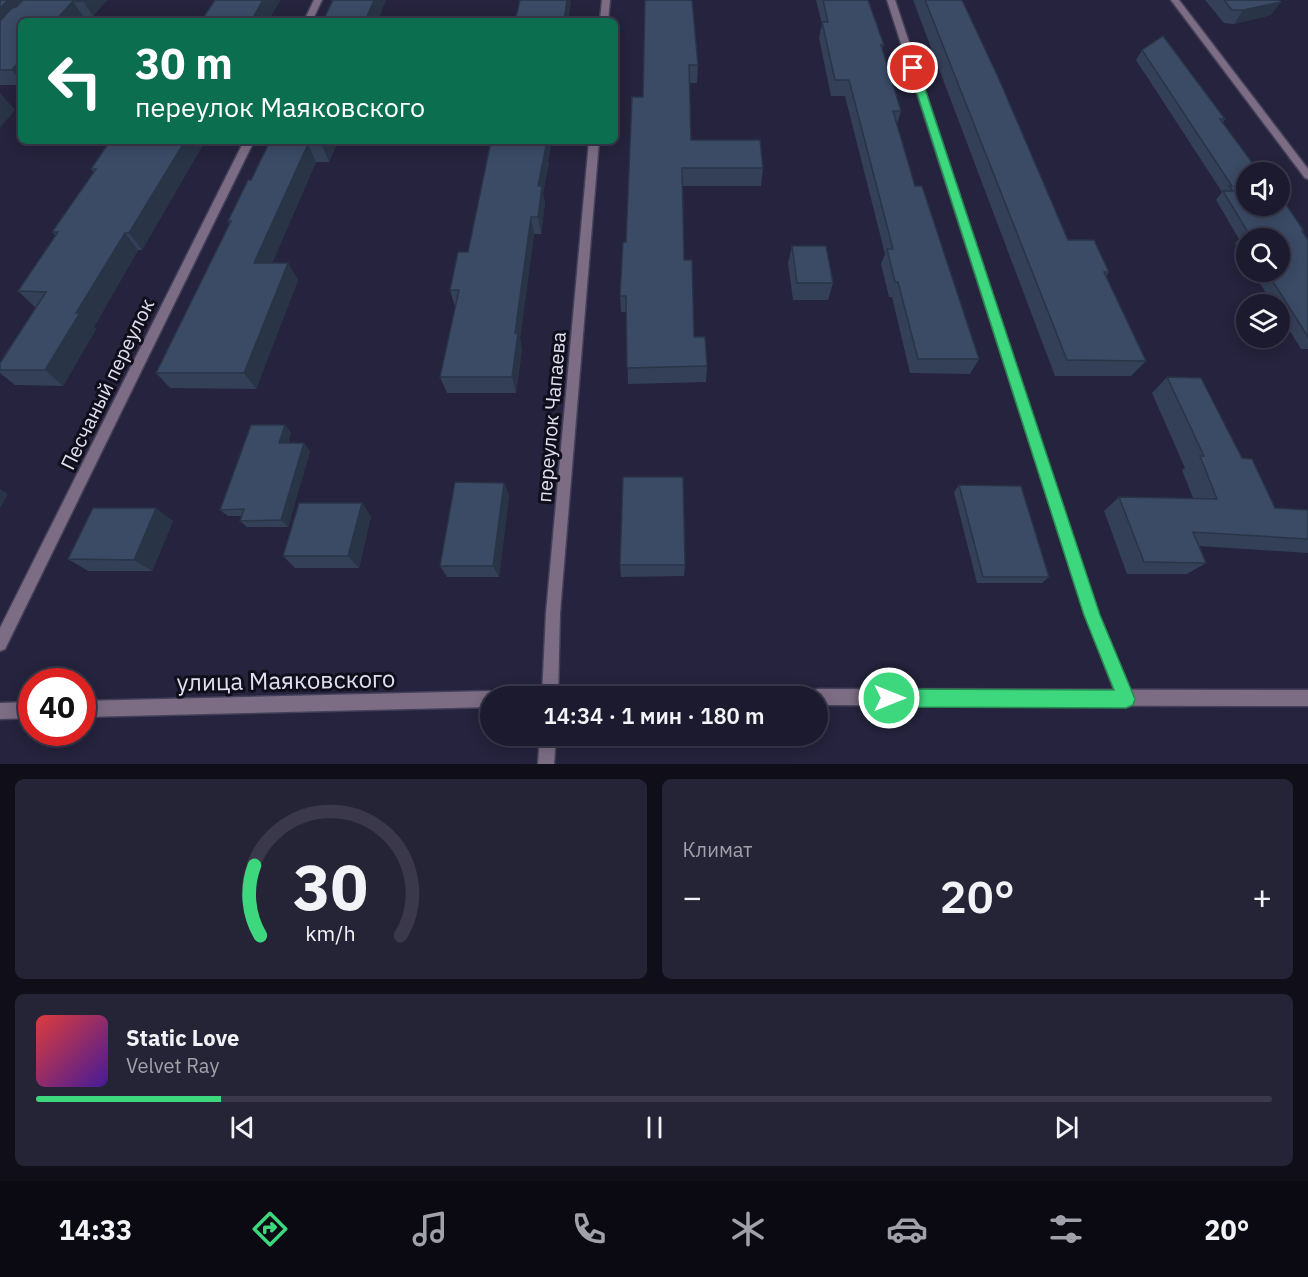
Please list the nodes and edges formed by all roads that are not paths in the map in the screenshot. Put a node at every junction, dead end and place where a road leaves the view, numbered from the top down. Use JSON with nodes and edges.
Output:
{"nodes":[{"id":1,"x":318,"y":0,"type":"edge"},
{"id":2,"x":606,"y":0,"type":"edge"},
{"id":3,"x":891,"y":0,"type":"edge"},
{"id":4,"x":1175,"y":0,"type":"edge"},
{"id":5,"x":309,"y":18,"type":"edge"},
{"id":6,"x":604,"y":18,"type":"edge"},
{"id":7,"x":248,"y":144,"type":"edge"},
{"id":8,"x":594,"y":144,"type":"edge"},
{"id":9,"x":1308,"y":176,"type":"edge"},
{"id":10,"x":0,"y":644,"type":"edge"},
{"id":11,"x":549,"y":686,"type":"edge"},
{"id":12,"x":828,"y":697,"type":"edge"},
{"id":13,"x":1308,"y":698,"type":"edge"},
{"id":14,"x":480,"y":699,"type":"edge"},
{"id":15,"x":1126,"y":699,"type":"junction"},
{"id":16,"x":96,"y":709,"type":"edge"},
{"id":17,"x":18,"y":710,"type":"edge"},
{"id":18,"x":0,"y":711,"type":"edge"},
{"id":19,"x":547,"y":746,"type":"edge"},
{"id":20,"x":546,"y":764,"type":"edge"}],
"edges":[{"from":1,"to":5,"type":"street"},
{"from":2,"to":6,"type":"street"},
{"from":3,"to":15,"type":"street"},
{"from":4,"to":9,"type":"street"},
{"from":7,"to":10,"type":"street","name":"Песчаный переулок"},
{"from":8,"to":11,"type":"street","name":"переулок Чапаева"},
{"from":12,"to":15,"type":"street"},
{"from":13,"to":15,"type":"street"},
{"from":14,"to":16,"type":"street","name":"улица Маяковского"},
{"from":17,"to":18,"type":"street"},
{"from":19,"to":20,"type":"street"}]}
